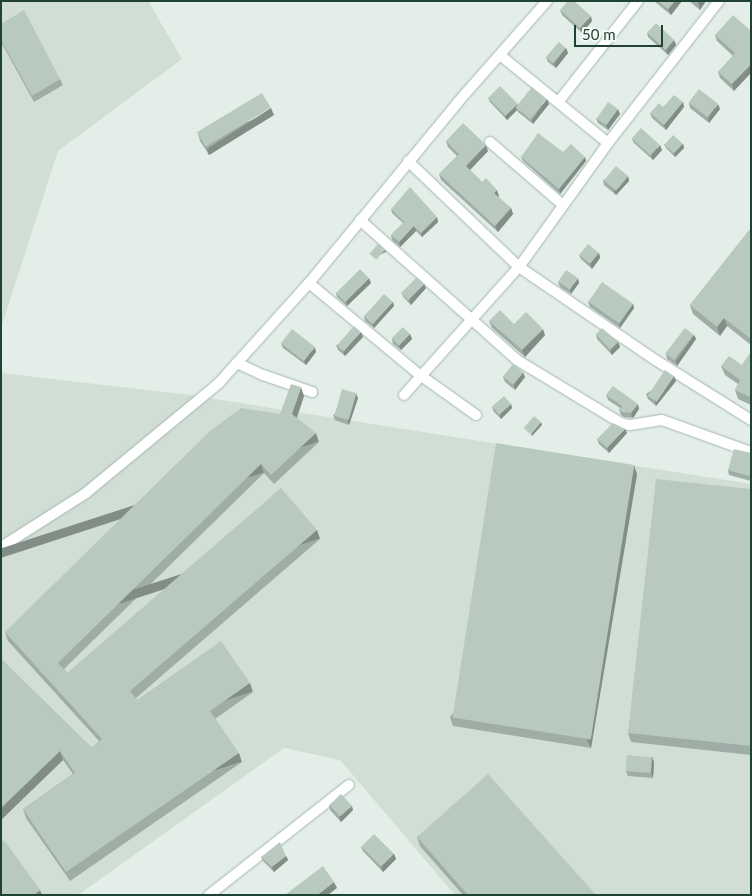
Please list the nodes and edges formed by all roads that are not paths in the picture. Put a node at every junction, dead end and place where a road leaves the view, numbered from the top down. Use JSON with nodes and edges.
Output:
{"nodes":[{"id":1,"x":546,"y":1,"type":"edge"},
{"id":2,"x":638,"y":1,"type":"edge"},
{"id":3,"x":719,"y":1,"type":"edge"},
{"id":4,"x":500,"y":55,"type":"junction"},
{"id":5,"x":559,"y":101,"type":"junction"},
{"id":6,"x":490,"y":142,"type":"dead end"},
{"id":7,"x":608,"y":144,"type":"junction"},
{"id":8,"x":408,"y":161,"type":"junction"},
{"id":9,"x":563,"y":205,"type":"junction"},
{"id":10,"x":360,"y":220,"type":"junction"},
{"id":11,"x":519,"y":267,"type":"junction"},
{"id":12,"x":309,"y":283,"type":"junction"},
{"id":13,"x":472,"y":322,"type":"junction"},
{"id":14,"x":237,"y":363,"type":"junction"},
{"id":15,"x":420,"y":375,"type":"junction"},
{"id":16,"x":312,"y":392,"type":"dead end"},
{"id":17,"x":404,"y":395,"type":"dead end"},
{"id":18,"x":476,"y":415,"type":"dead end"},
{"id":19,"x":751,"y":420,"type":"edge"},
{"id":20,"x":751,"y":452,"type":"edge"},
{"id":21,"x":1,"y":547,"type":"edge"},
{"id":22,"x":349,"y":785,"type":"dead end"},
{"id":23,"x":209,"y":895,"type":"edge"}],
"edges":[{"from":1,"to":4,"type":"street"},
{"from":2,"to":5,"type":"street"},
{"from":3,"to":7,"type":"street"},
{"from":4,"to":5,"type":"street"},
{"from":4,"to":8,"type":"street"},
{"from":5,"to":7,"type":"street"},
{"from":6,"to":9,"type":"street"},
{"from":7,"to":9,"type":"street"},
{"from":8,"to":10,"type":"street"},
{"from":8,"to":11,"type":"street"},
{"from":9,"to":11,"type":"street"},
{"from":10,"to":12,"type":"street"},
{"from":10,"to":13,"type":"street"},
{"from":11,"to":13,"type":"street"},
{"from":11,"to":19,"type":"street"},
{"from":12,"to":14,"type":"street"},
{"from":12,"to":15,"type":"street"},
{"from":13,"to":15,"type":"street"},
{"from":13,"to":20,"type":"street"},
{"from":14,"to":16,"type":"street"},
{"from":14,"to":21,"type":"street"},
{"from":15,"to":17,"type":"street"},
{"from":15,"to":18,"type":"street"},
{"from":22,"to":23,"type":"street"}]}
